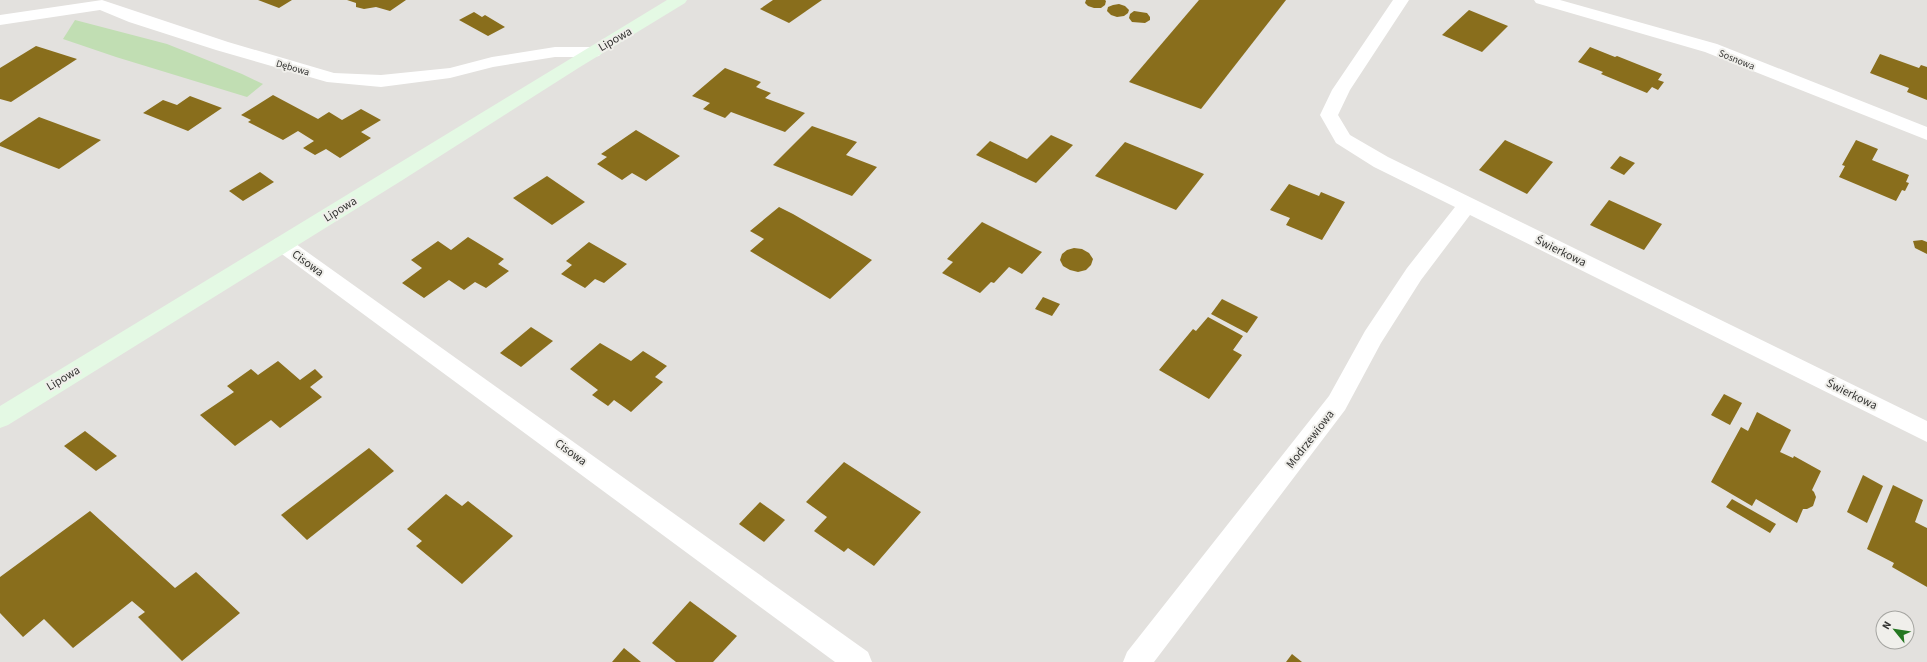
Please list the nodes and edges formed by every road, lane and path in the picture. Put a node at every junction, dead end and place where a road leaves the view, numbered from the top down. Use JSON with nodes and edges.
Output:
{"nodes":[{"id":1,"x":679,"y":0,"type":"edge"},
{"id":2,"x":1401,"y":0,"type":"edge"},
{"id":3,"x":1542,"y":0,"type":"edge"},
{"id":4,"x":102,"y":2,"type":"edge"},
{"id":5,"x":0,"y":20,"type":"edge"},
{"id":6,"x":593,"y":52,"type":"junction"},
{"id":7,"x":1927,"y":134,"type":"edge"},
{"id":8,"x":1467,"y":205,"type":"junction"},
{"id":9,"x":282,"y":244,"type":"junction"},
{"id":10,"x":0,"y":418,"type":"edge"},
{"id":11,"x":1927,"y":432,"type":"edge"},
{"id":12,"x":858,"y":662,"type":"edge"},
{"id":13,"x":1137,"y":662,"type":"edge"}],
"edges":[{"from":1,"to":6,"type":"street","name":"Lipowa"},
{"from":2,"to":8,"type":"street","name":"Świerkowa"},
{"from":3,"to":7,"type":"street","name":"Sosnowa"},
{"from":4,"to":5,"type":"street","name":"Dębowa"},
{"from":4,"to":6,"type":"street","name":"Dębowa"},
{"from":6,"to":9,"type":"street","name":"Lipowa"},
{"from":8,"to":11,"type":"street","name":"Świerkowa"},
{"from":8,"to":13,"type":"street","name":"Modrzewiowa"},
{"from":9,"to":10,"type":"street","name":"Lipowa"},
{"from":9,"to":12,"type":"street","name":"Cisowa"}]}
